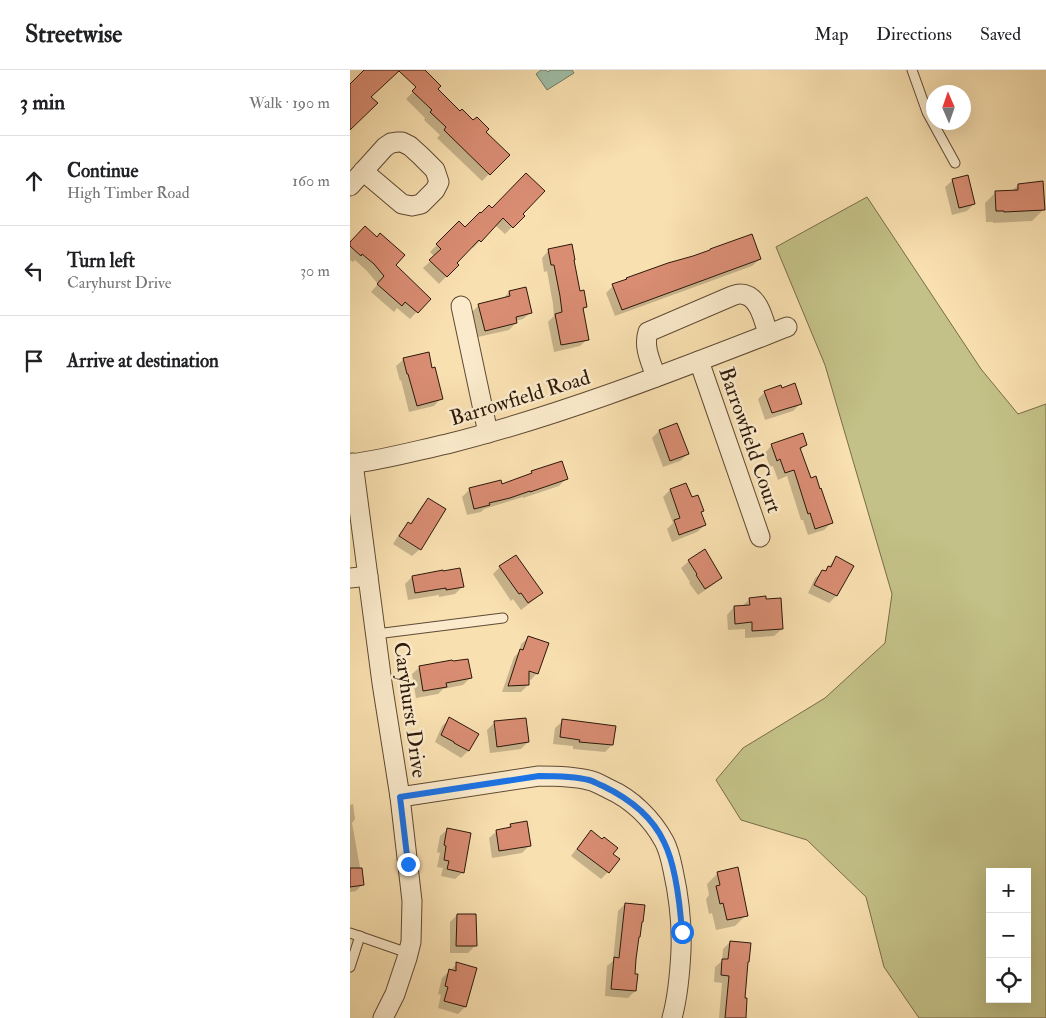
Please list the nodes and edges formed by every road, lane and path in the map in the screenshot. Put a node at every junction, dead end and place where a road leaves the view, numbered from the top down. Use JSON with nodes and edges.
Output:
{"nodes":[{"id":1,"x":912,"y":70,"type":"edge"},
{"id":2,"x":956,"y":164,"type":"dead end"},
{"id":3,"x":364,"y":171,"type":"junction"},
{"id":4,"x":350,"y":186,"type":"edge"},
{"id":5,"x":461,"y":306,"type":"dead end"},
{"id":6,"x":787,"y":326,"type":"dead end"},
{"id":7,"x":768,"y":334,"type":"junction"},
{"id":8,"x":699,"y":361,"type":"junction"},
{"id":9,"x":656,"y":377,"type":"junction"},
{"id":10,"x":488,"y":433,"type":"junction"},
{"id":11,"x":351,"y":464,"type":"edge"},
{"id":12,"x":760,"y":537,"type":"dead end"},
{"id":13,"x":359,"y":577,"type":"edge"},
{"id":14,"x":503,"y":618,"type":"dead end"},
{"id":15,"x":376,"y":634,"type":"junction"},
{"id":16,"x":400,"y":797,"type":"junction"},
{"id":17,"x":350,"y":932,"type":"edge"},
{"id":18,"x":360,"y":936,"type":"junction"},
{"id":19,"x":408,"y":953,"type":"junction"},
{"id":20,"x":350,"y":967,"type":"edge"},
{"id":21,"x":383,"y":1018,"type":"edge"},
{"id":22,"x":672,"y":1018,"type":"edge"}],
"edges":[{"from":1,"to":2,"type":"lane"},
{"from":3,"to":3,"type":"street"},
{"from":3,"to":4,"type":"street"},
{"from":5,"to":10,"type":"street"},
{"from":6,"to":7,"type":"street","name":"Barrowfield Court"},
{"from":7,"to":8,"type":"street","name":"Barrowfield Court"},
{"from":7,"to":9,"type":"street"},
{"from":8,"to":9,"type":"street","name":"Barrowfield Road"},
{"from":8,"to":12,"type":"street","name":"Barrowfield Court"},
{"from":9,"to":10,"type":"street","name":"Barrowfield Road"},
{"from":10,"to":11,"type":"street","name":"Barrowfield Road"},
{"from":11,"to":13,"type":"street","name":"Caryhurst Drive"},
{"from":13,"to":15,"type":"street","name":"Caryhurst Drive"},
{"from":14,"to":15,"type":"lane"},
{"from":15,"to":16,"type":"street","name":"Caryhurst Drive"},
{"from":16,"to":19,"type":"street","name":"Caryhurst Drive"},
{"from":16,"to":22,"type":"street"},
{"from":17,"to":18,"type":"lane"},
{"from":18,"to":19,"type":"lane"},
{"from":18,"to":20,"type":"lane"},
{"from":19,"to":21,"type":"street","name":"Caryhurst Drive"}]}
